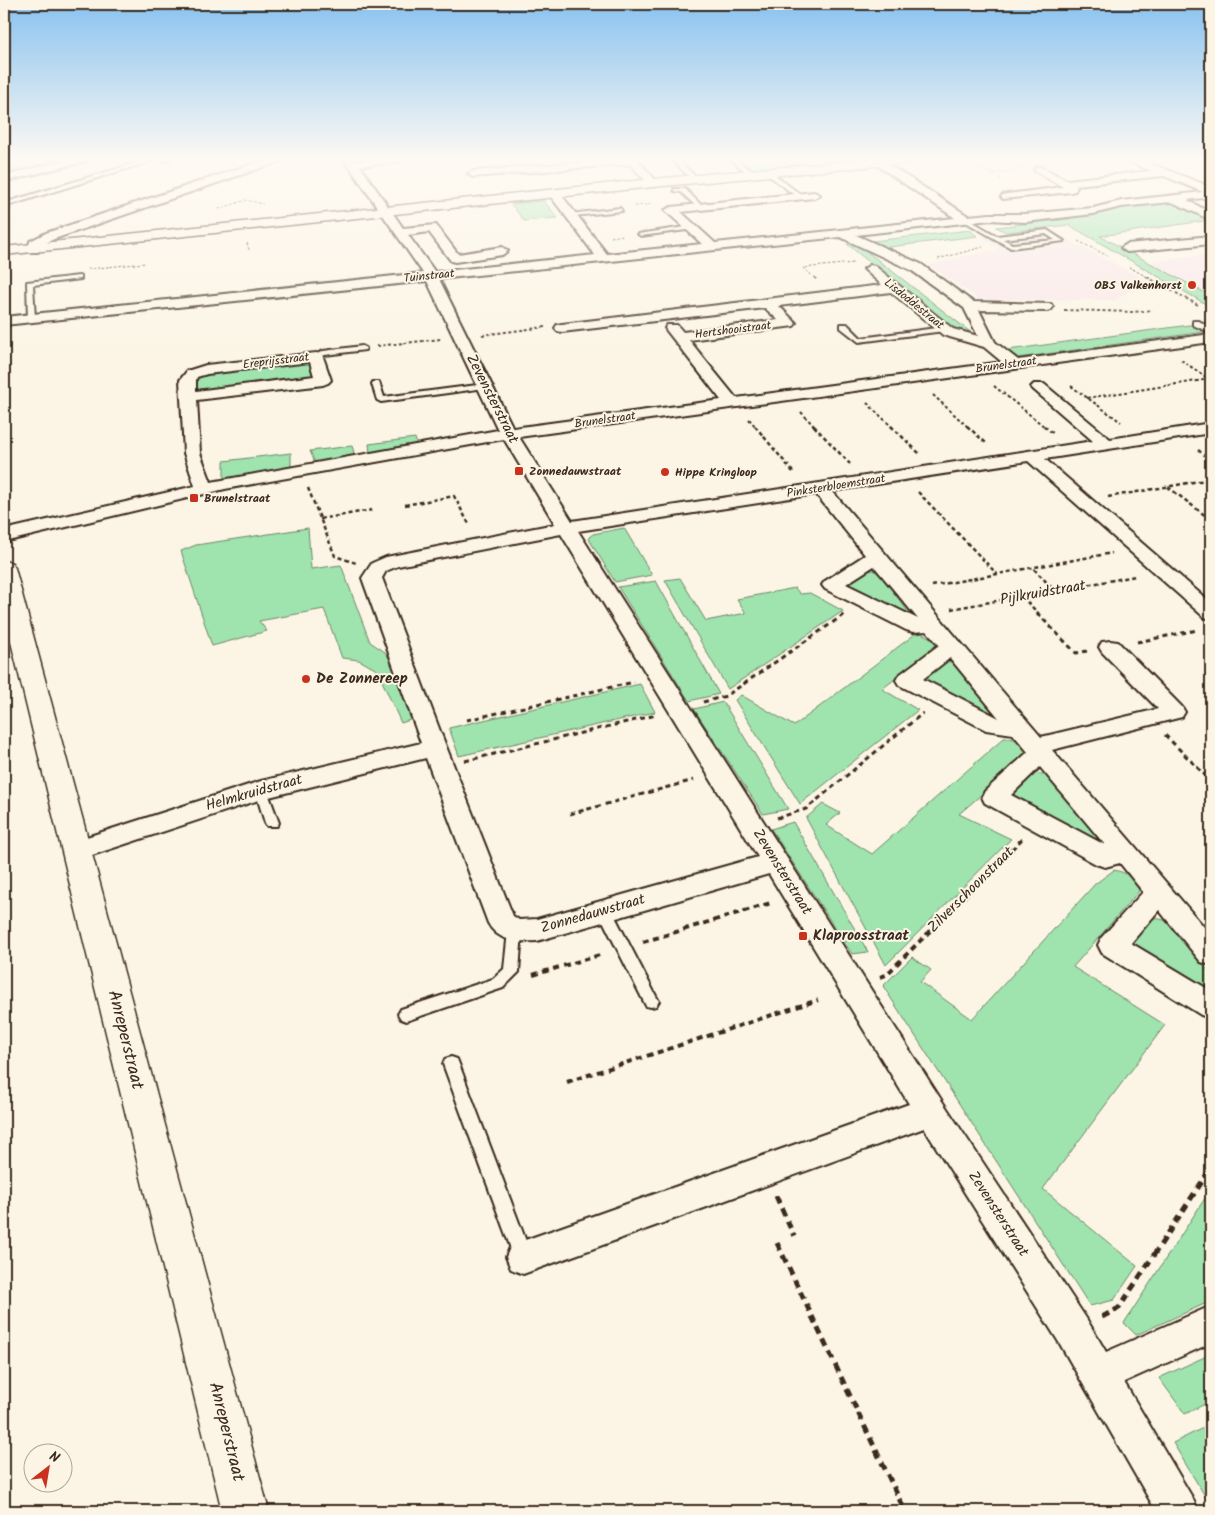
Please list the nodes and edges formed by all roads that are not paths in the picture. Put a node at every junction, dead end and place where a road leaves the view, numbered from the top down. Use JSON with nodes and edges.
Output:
{"nodes":[{"id":1,"x":69,"y":230,"type":"edge"},
{"id":2,"x":218,"y":230,"type":"edge"},
{"id":3,"x":419,"y":230,"type":"edge"},
{"id":4,"x":433,"y":230,"type":"edge"},
{"id":5,"x":584,"y":230,"type":"edge"},
{"id":6,"x":678,"y":230,"type":"edge"},
{"id":7,"x":694,"y":230,"type":"edge"},
{"id":8,"x":873,"y":230,"type":"edge"},
{"id":9,"x":982,"y":230,"type":"edge"},
{"id":10,"x":401,"y":232,"type":"joint"},
{"id":11,"x":842,"y":233,"type":"junction"},
{"id":12,"x":641,"y":234,"type":"dead end"},
{"id":13,"x":996,"y":238,"type":"junction"},
{"id":14,"x":1211,"y":240,"type":"edge"},
{"id":15,"x":712,"y":246,"type":"junction"},
{"id":16,"x":1127,"y":248,"type":"dead end"},
{"id":17,"x":34,"y":249,"type":"junction"},
{"id":18,"x":4,"y":251,"type":"edge"},
{"id":19,"x":502,"y":252,"type":"dead end"},
{"id":20,"x":604,"y":258,"type":"junction"},
{"id":21,"x":870,"y":269,"type":"dead end"},
{"id":22,"x":431,"y":276,"type":"junction"},
{"id":23,"x":79,"y":278,"type":"dead end"},
{"id":24,"x":893,"y":288,"type":"junction"},
{"id":25,"x":769,"y":304,"type":"junction"},
{"id":26,"x":970,"y":306,"type":"junction"},
{"id":27,"x":1046,"y":307,"type":"road end"},
{"id":28,"x":663,"y":316,"type":"junction"},
{"id":29,"x":31,"y":319,"type":"junction"},
{"id":30,"x":4,"y":321,"type":"edge"},
{"id":31,"x":1196,"y":323,"type":"dead end"},
{"id":32,"x":844,"y":326,"type":"dead end"},
{"id":33,"x":562,"y":328,"type":"dead end"},
{"id":34,"x":944,"y":329,"type":"junction"},
{"id":35,"x":1211,"y":331,"type":"edge"},
{"id":36,"x":680,"y":337,"type":"junction"},
{"id":37,"x":1211,"y":338,"type":"edge"},
{"id":38,"x":988,"y":344,"type":"junction"},
{"id":39,"x":362,"y":348,"type":"dead end"},
{"id":40,"x":316,"y":357,"type":"junction"},
{"id":41,"x":1014,"y":364,"type":"junction"},
{"id":42,"x":376,"y":384,"type":"dead end"},
{"id":43,"x":485,"y":386,"type":"junction"},
{"id":44,"x":1039,"y":387,"type":"dead end"},
{"id":45,"x":190,"y":396,"type":"junction"},
{"id":46,"x":732,"y":403,"type":"junction"},
{"id":47,"x":1211,"y":428,"type":"edge"},
{"id":48,"x":510,"y":433,"type":"junction"},
{"id":49,"x":1101,"y":440,"type":"junction"},
{"id":50,"x":1032,"y":456,"type":"junction"},
{"id":51,"x":820,"y":488,"type":"junction"},
{"id":52,"x":205,"y":489,"type":"junction"},
{"id":53,"x":566,"y":527,"type":"junction"},
{"id":54,"x":4,"y":536,"type":"edge"},
{"id":55,"x":876,"y":557,"type":"junction"},
{"id":56,"x":4,"y":568,"type":"edge"},
{"id":57,"x":1211,"y":613,"type":"edge"},
{"id":58,"x":927,"y":619,"type":"junction"},
{"id":59,"x":1110,"y":647,"type":"dead end"},
{"id":60,"x":951,"y":648,"type":"junction"},
{"id":61,"x":1019,"y":727,"type":"junction"},
{"id":62,"x":1039,"y":749,"type":"junction"},
{"id":63,"x":438,"y":757,"type":"junction"},
{"id":64,"x":261,"y":790,"type":"junction"},
{"id":65,"x":272,"y":823,"type":"dead end"},
{"id":66,"x":77,"y":850,"type":"junction"},
{"id":67,"x":1124,"y":853,"type":"junction"},
{"id":68,"x":776,"y":862,"type":"junction"},
{"id":69,"x":1159,"y":892,"type":"junction"},
{"id":70,"x":605,"y":911,"type":"junction"},
{"id":71,"x":515,"y":931,"type":"junction"},
{"id":72,"x":1211,"y":954,"type":"edge"},
{"id":73,"x":651,"y":1001,"type":"dead end"},
{"id":74,"x":1211,"y":1006,"type":"edge"},
{"id":75,"x":406,"y":1014,"type":"dead end"},
{"id":76,"x":450,"y":1064,"type":"dead end"},
{"id":77,"x":931,"y":1111,"type":"junction"},
{"id":78,"x":523,"y":1257,"type":"joint"},
{"id":79,"x":1211,"y":1324,"type":"edge"},
{"id":80,"x":1099,"y":1374,"type":"junction"},
{"id":81,"x":246,"y":1511,"type":"edge"},
{"id":82,"x":1178,"y":1511,"type":"edge"}],
"edges":[{"from":1,"to":17,"type":"street"},
{"from":2,"to":17,"type":"street"},
{"from":3,"to":10,"type":"street"},
{"from":4,"to":19,"type":"street"},
{"from":5,"to":20,"type":"street"},
{"from":6,"to":12,"type":"lane"},
{"from":7,"to":15,"type":"street"},
{"from":8,"to":11,"type":"street","name":"Tuinstraat"},
{"from":9,"to":13,"type":"lane"},
{"from":10,"to":22,"type":"street","name":"Zevensterstraat"},
{"from":11,"to":15,"type":"street","name":"Tuinstraat"},
{"from":11,"to":26,"type":"street","name":"Lisdoddestraat"},
{"from":13,"to":13,"type":"lane"},
{"from":14,"to":16,"type":"street"},
{"from":15,"to":20,"type":"street","name":"Tuinstraat"},
{"from":17,"to":18,"type":"street"},
{"from":20,"to":22,"type":"street","name":"Tuinstraat"},
{"from":21,"to":24,"type":"street","name":"Lisdoddestraat"},
{"from":22,"to":29,"type":"street","name":"Tuinstraat"},
{"from":22,"to":43,"type":"street","name":"Zevensterstraat"},
{"from":23,"to":29,"type":"lane"},
{"from":24,"to":25,"type":"street","name":"Hertshooistraat"},
{"from":24,"to":34,"type":"street","name":"Lisdoddestraat"},
{"from":25,"to":28,"type":"street","name":"Hertshooistraat"},
{"from":25,"to":36,"type":"street","name":"Hertshooistraat"},
{"from":26,"to":27,"type":"street"},
{"from":26,"to":38,"type":"street","name":"Lisdoddestraat"},
{"from":28,"to":33,"type":"street","name":"Hertshooistraat"},
{"from":28,"to":36,"type":"street","name":"Hertshooistraat"},
{"from":29,"to":30,"type":"street","name":"Tuinstraat"},
{"from":31,"to":35,"type":"lane"},
{"from":32,"to":34,"type":"lane"},
{"from":34,"to":38,"type":"street","name":"Lisdoddestraat"},
{"from":36,"to":46,"type":"street","name":"Hertshooistraat"},
{"from":37,"to":41,"type":"street","name":"Brunelstraat"},
{"from":38,"to":41,"type":"street","name":"Lisdoddestraat"},
{"from":39,"to":40,"type":"lane"},
{"from":40,"to":45,"type":"street","name":"Ereprijsstraat"},
{"from":40,"to":45,"type":"street","name":"Ereprijsstraat"},
{"from":41,"to":46,"type":"street","name":"Brunelstraat"},
{"from":42,"to":43,"type":"lane"},
{"from":43,"to":48,"type":"street","name":"Zevensterstraat"},
{"from":44,"to":49,"type":"street"},
{"from":45,"to":52,"type":"street","name":"Ereprijsstraat"},
{"from":46,"to":48,"type":"street","name":"Brunelstraat"},
{"from":47,"to":49,"type":"street","name":"Pinksterbloemstraat"},
{"from":48,"to":52,"type":"street","name":"Brunelstraat"},
{"from":48,"to":53,"type":"street","name":"Zevensterstraat"},
{"from":49,"to":50,"type":"street","name":"Pinksterbloemstraat"},
{"from":50,"to":51,"type":"street","name":"Pinksterbloemstraat"},
{"from":50,"to":57,"type":"street"},
{"from":51,"to":53,"type":"street","name":"Pinksterbloemstraat"},
{"from":51,"to":55,"type":"street"},
{"from":52,"to":54,"type":"street","name":"Brunelstraat"},
{"from":53,"to":63,"type":"street"},
{"from":53,"to":68,"type":"street","name":"Zevensterstraat"},
{"from":55,"to":58,"type":"street"},
{"from":55,"to":58,"type":"street"},
{"from":56,"to":66,"type":"street","name":"Anreperstraat"},
{"from":58,"to":60,"type":"street"},
{"from":59,"to":62,"type":"street"},
{"from":60,"to":61,"type":"street"},
{"from":60,"to":61,"type":"street"},
{"from":61,"to":62,"type":"street"},
{"from":62,"to":67,"type":"street"},
{"from":62,"to":67,"type":"street"},
{"from":63,"to":64,"type":"street","name":"Helmkruidstraat"},
{"from":63,"to":71,"type":"street"},
{"from":64,"to":65,"type":"lane"},
{"from":64,"to":66,"type":"street","name":"Helmkruidstraat"},
{"from":66,"to":81,"type":"street","name":"Anreperstraat"},
{"from":67,"to":69,"type":"street"},
{"from":68,"to":70,"type":"street","name":"Zonnedauwstraat"},
{"from":68,"to":77,"type":"street","name":"Zevensterstraat"},
{"from":69,"to":72,"type":"street"},
{"from":69,"to":74,"type":"street"},
{"from":70,"to":71,"type":"street","name":"Zonnedauwstraat"},
{"from":70,"to":73,"type":"lane"},
{"from":71,"to":75,"type":"lane"},
{"from":76,"to":78,"type":"lane"},
{"from":77,"to":78,"type":"street"},
{"from":77,"to":80,"type":"street","name":"Zevensterstraat"},
{"from":79,"to":80,"type":"street"},
{"from":80,"to":82,"type":"street","name":"Zevensterstraat"}]}
